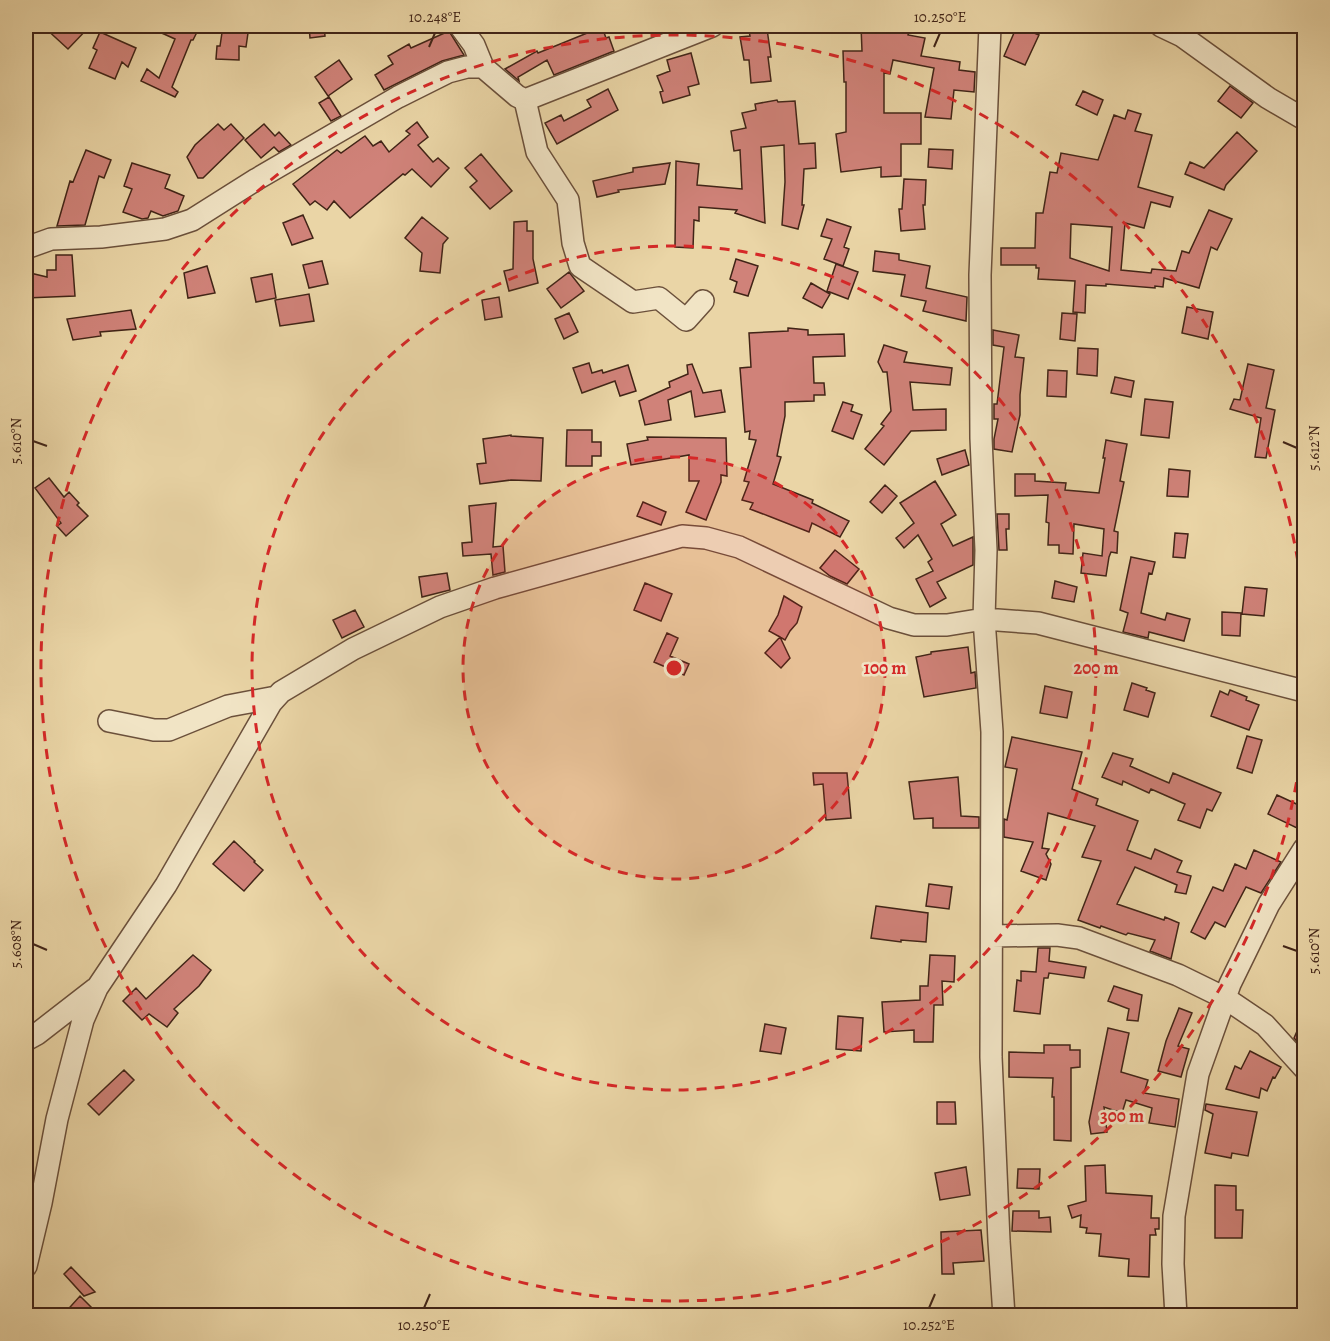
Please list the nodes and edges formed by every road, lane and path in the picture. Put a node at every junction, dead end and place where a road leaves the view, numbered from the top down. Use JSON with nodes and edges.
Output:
{"nodes":[{"id":1,"x":460,"y":26,"type":"edge"},
{"id":2,"x":712,"y":26,"type":"edge"},
{"id":3,"x":990,"y":26,"type":"edge"},
{"id":4,"x":1161,"y":26,"type":"edge"},
{"id":5,"x":483,"y":67,"type":"junction"},
{"id":6,"x":525,"y":100,"type":"junction"},
{"id":7,"x":1305,"y":119,"type":"edge"},
{"id":8,"x":26,"y":248,"type":"edge"},
{"id":9,"x":703,"y":301,"type":"dead end"},
{"id":10,"x":984,"y":619,"type":"junction"},
{"id":11,"x":1305,"y":692,"type":"edge"},
{"id":12,"x":276,"y":697,"type":"junction"},
{"id":13,"x":109,"y":721,"type":"dead end"},
{"id":14,"x":1305,"y":849,"type":"edge"},
{"id":15,"x":992,"y":936,"type":"junction"},
{"id":16,"x":97,"y":988,"type":"junction"},
{"id":17,"x":1225,"y":998,"type":"junction"},
{"id":18,"x":26,"y":1040,"type":"edge"},
{"id":19,"x":1305,"y":1068,"type":"edge"},
{"id":20,"x":26,"y":1266,"type":"edge"},
{"id":21,"x":1004,"y":1316,"type":"edge"},
{"id":22,"x":1176,"y":1316,"type":"edge"}],
"edges":[{"from":1,"to":5,"type":"street"},
{"from":2,"to":6,"type":"street"},
{"from":3,"to":10,"type":"street"},
{"from":4,"to":7,"type":"street"},
{"from":5,"to":6,"type":"street"},
{"from":5,"to":8,"type":"street"},
{"from":6,"to":9,"type":"street"},
{"from":10,"to":11,"type":"street"},
{"from":10,"to":12,"type":"street"},
{"from":10,"to":15,"type":"street"},
{"from":12,"to":13,"type":"street"},
{"from":12,"to":16,"type":"street"},
{"from":14,"to":17,"type":"street"},
{"from":15,"to":17,"type":"street"},
{"from":15,"to":21,"type":"street"},
{"from":16,"to":18,"type":"street"},
{"from":16,"to":20,"type":"street"},
{"from":17,"to":19,"type":"street"},
{"from":17,"to":22,"type":"street"}]}
